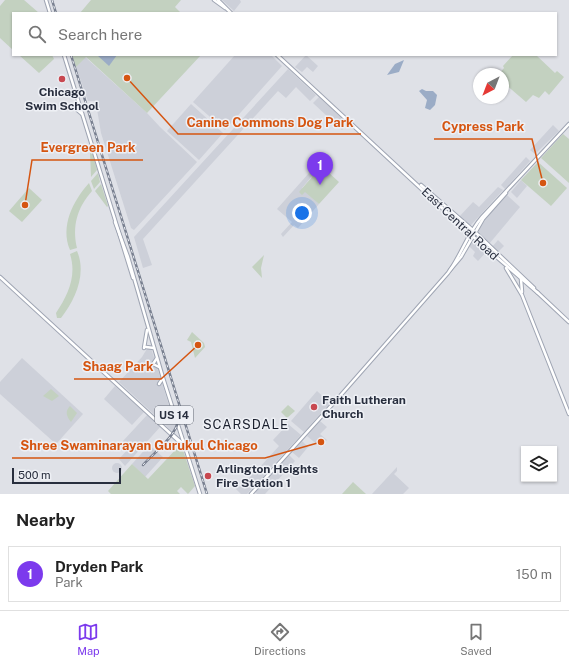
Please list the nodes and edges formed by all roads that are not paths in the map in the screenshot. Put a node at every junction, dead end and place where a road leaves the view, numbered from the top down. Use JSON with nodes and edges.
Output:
{"nodes":[{"id":1,"x":46,"y":0,"type":"edge"},
{"id":2,"x":214,"y":0,"type":"edge"},
{"id":3,"x":218,"y":0,"type":"edge"},
{"id":4,"x":227,"y":10,"type":"junction"},
{"id":5,"x":50,"y":12,"type":"edge"},
{"id":6,"x":230,"y":12,"type":"edge"},
{"id":7,"x":64,"y":56,"type":"edge"},
{"id":8,"x":278,"y":56,"type":"edge"},
{"id":9,"x":79,"y":103,"type":"junction"},
{"id":10,"x":83,"y":114,"type":"junction"},
{"id":11,"x":569,"y":124,"type":"edge"},
{"id":12,"x":418,"y":183,"type":"junction"},
{"id":13,"x":473,"y":231,"type":"junction"},
{"id":14,"x":471,"y":235,"type":"junction"},
{"id":15,"x":504,"y":263,"type":"junction"},
{"id":16,"x":518,"y":273,"type":"junction"},
{"id":17,"x":0,"y":277,"type":"edge"},
{"id":18,"x":521,"y":279,"type":"junction"},
{"id":19,"x":538,"y":293,"type":"junction"},
{"id":20,"x":522,"y":295,"type":"junction"},
{"id":21,"x":569,"y":322,"type":"edge"},
{"id":22,"x":148,"y":327,"type":"junction"},
{"id":23,"x":154,"y":348,"type":"junction"},
{"id":24,"x":157,"y":358,"type":"junction"},
{"id":25,"x":160,"y":367,"type":"junction"},
{"id":26,"x":163,"y":378,"type":"junction"},
{"id":27,"x":159,"y":384,"type":"dead end"},
{"id":28,"x":569,"y":414,"type":"edge"},
{"id":29,"x":179,"y":429,"type":"junction"},
{"id":30,"x":173,"y":435,"type":"junction"},
{"id":31,"x":185,"y":447,"type":"junction"},
{"id":32,"x":200,"y":494,"type":"edge"},
{"id":33,"x":250,"y":494,"type":"edge"}],
"edges":[{"from":1,"to":5,"type":"main road"},
{"from":2,"to":4,"type":"main road"},
{"from":3,"to":4,"type":"main road"},
{"from":4,"to":6,"type":"main road"},
{"from":7,"to":9,"type":"main road","number":"US 14"},
{"from":8,"to":12,"type":"main road","name":"East Central Road"},
{"from":9,"to":10,"type":"main road","number":"US 14"},
{"from":9,"to":10,"type":"main road"},
{"from":10,"to":22,"type":"main road","number":"US 14"},
{"from":11,"to":13,"type":"main road"},
{"from":12,"to":13,"type":"main road","name":"East Central Road"},
{"from":12,"to":14,"type":"main road","name":"East Central Road"},
{"from":13,"to":14,"type":"main road"},
{"from":13,"to":15,"type":"main road","name":"East Central Road"},
{"from":14,"to":15,"type":"main road","name":"East Central Road"},
{"from":14,"to":33,"type":"main road"},
{"from":15,"to":16,"type":"main road"},
{"from":15,"to":18,"type":"main road"},
{"from":15,"to":20,"type":"main road"},
{"from":16,"to":18,"type":"main road"},
{"from":16,"to":19,"type":"main road"},
{"from":17,"to":30,"type":"main road"},
{"from":18,"to":19,"type":"main road"},
{"from":18,"to":20,"type":"main road"},
{"from":19,"to":21,"type":"main road"},
{"from":20,"to":28,"type":"main road"},
{"from":22,"to":23,"type":"main road","number":"US 14"},
{"from":22,"to":23,"type":"main road"},
{"from":23,"to":24,"type":"main road","number":"US 14"},
{"from":24,"to":25,"type":"main road","number":"US 14"},
{"from":24,"to":25,"type":"main road"},
{"from":25,"to":26,"type":"main road","number":"US 14"},
{"from":26,"to":27,"type":"main road"},
{"from":26,"to":29,"type":"main road","number":"US 14"},
{"from":29,"to":30,"type":"main road"},
{"from":29,"to":31,"type":"main road","number":"US 14"},
{"from":30,"to":31,"type":"main road"},
{"from":31,"to":32,"type":"main road","number":"US 14"}]}
